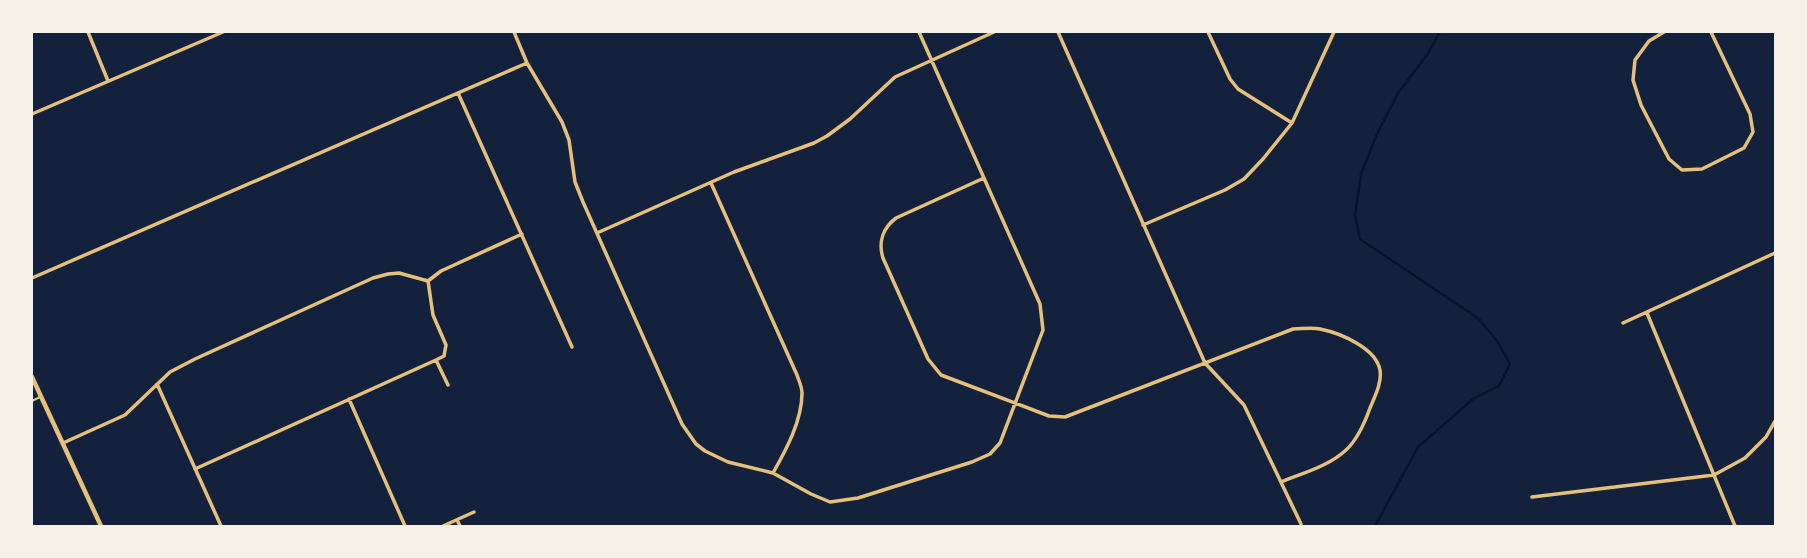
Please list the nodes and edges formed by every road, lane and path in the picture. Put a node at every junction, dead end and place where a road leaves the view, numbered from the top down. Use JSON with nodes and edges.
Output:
{"nodes":[{"id":1,"x":88,"y":32,"type":"edge"},
{"id":2,"x":223,"y":32,"type":"edge"},
{"id":3,"x":514,"y":32,"type":"edge"},
{"id":4,"x":919,"y":32,"type":"edge"},
{"id":5,"x":994,"y":32,"type":"edge"},
{"id":6,"x":1058,"y":32,"type":"edge"},
{"id":7,"x":1208,"y":32,"type":"edge"},
{"id":8,"x":1334,"y":32,"type":"edge"},
{"id":9,"x":1664,"y":32,"type":"edge"},
{"id":10,"x":1711,"y":32,"type":"edge"},
{"id":11,"x":931,"y":60,"type":"junction"},
{"id":12,"x":526,"y":63,"type":"junction"},
{"id":13,"x":108,"y":81,"type":"junction"},
{"id":14,"x":458,"y":93,"type":"junction"},
{"id":15,"x":32,"y":114,"type":"edge"},
{"id":16,"x":1292,"y":123,"type":"junction"},
{"id":17,"x":984,"y":178,"type":"junction"},
{"id":18,"x":711,"y":182,"type":"junction"},
{"id":19,"x":1143,"y":225,"type":"junction"},
{"id":20,"x":598,"y":233,"type":"junction"},
{"id":21,"x":522,"y":234,"type":"junction"},
{"id":22,"x":1775,"y":253,"type":"edge"},
{"id":23,"x":32,"y":278,"type":"edge"},
{"id":24,"x":428,"y":281,"type":"junction"},
{"id":25,"x":1647,"y":313,"type":"junction"},
{"id":26,"x":1623,"y":323,"type":"dead end"},
{"id":27,"x":572,"y":347,"type":"dead end"},
{"id":28,"x":436,"y":360,"type":"junction"},
{"id":29,"x":1205,"y":363,"type":"junction"},
{"id":30,"x":32,"y":377,"type":"edge"},
{"id":31,"x":157,"y":384,"type":"junction"},
{"id":32,"x":448,"y":385,"type":"dead end"},
{"id":33,"x":41,"y":397,"type":"junction"},
{"id":34,"x":349,"y":399,"type":"junction"},
{"id":35,"x":32,"y":401,"type":"edge"},
{"id":36,"x":1016,"y":402,"type":"junction"},
{"id":37,"x":1775,"y":421,"type":"edge"},
{"id":38,"x":63,"y":443,"type":"junction"},
{"id":39,"x":195,"y":468,"type":"junction"},
{"id":40,"x":773,"y":473,"type":"junction"},
{"id":41,"x":1714,"y":475,"type":"junction"},
{"id":42,"x":1281,"y":482,"type":"junction"},
{"id":43,"x":1532,"y":497,"type":"dead end"},
{"id":44,"x":474,"y":512,"type":"dead end"},
{"id":45,"x":457,"y":520,"type":"junction"},
{"id":46,"x":1301,"y":524,"type":"dead end"},
{"id":47,"x":101,"y":526,"type":"edge"},
{"id":48,"x":221,"y":526,"type":"edge"},
{"id":49,"x":405,"y":526,"type":"edge"},
{"id":50,"x":443,"y":526,"type":"edge"},
{"id":51,"x":460,"y":526,"type":"edge"},
{"id":52,"x":1735,"y":526,"type":"edge"}],
"edges":[{"from":1,"to":13,"type":"street"},
{"from":2,"to":13,"type":"street"},
{"from":3,"to":12,"type":"street"},
{"from":4,"to":11,"type":"street"},
{"from":5,"to":11,"type":"street"},
{"from":6,"to":19,"type":"street"},
{"from":7,"to":16,"type":"street"},
{"from":8,"to":16,"type":"street"},
{"from":9,"to":10,"type":"street"},
{"from":11,"to":17,"type":"street"},
{"from":11,"to":18,"type":"street"},
{"from":12,"to":14,"type":"street"},
{"from":12,"to":20,"type":"street"},
{"from":13,"to":15,"type":"street"},
{"from":14,"to":21,"type":"street"},
{"from":14,"to":23,"type":"street"},
{"from":16,"to":19,"type":"street"},
{"from":17,"to":36,"type":"street"},
{"from":17,"to":36,"type":"street"},
{"from":18,"to":20,"type":"street"},
{"from":18,"to":40,"type":"street"},
{"from":19,"to":29,"type":"street"},
{"from":20,"to":40,"type":"street"},
{"from":21,"to":24,"type":"street"},
{"from":21,"to":27,"type":"street"},
{"from":22,"to":25,"type":"street"},
{"from":24,"to":28,"type":"street"},
{"from":24,"to":31,"type":"street"},
{"from":25,"to":26,"type":"street"},
{"from":25,"to":41,"type":"street"},
{"from":28,"to":32,"type":"street"},
{"from":28,"to":34,"type":"street"},
{"from":29,"to":36,"type":"street"},
{"from":29,"to":42,"type":"street"},
{"from":29,"to":42,"type":"street"},
{"from":30,"to":33,"type":"street"},
{"from":31,"to":38,"type":"street"},
{"from":31,"to":39,"type":"street"},
{"from":33,"to":35,"type":"lane"},
{"from":33,"to":38,"type":"street"},
{"from":34,"to":39,"type":"street"},
{"from":34,"to":49,"type":"street"},
{"from":36,"to":40,"type":"street"},
{"from":37,"to":41,"type":"street"},
{"from":38,"to":47,"type":"street"},
{"from":39,"to":48,"type":"street"},
{"from":41,"to":43,"type":"street"},
{"from":41,"to":52,"type":"street"},
{"from":42,"to":46,"type":"street"},
{"from":44,"to":45,"type":"street"},
{"from":45,"to":50,"type":"street"},
{"from":45,"to":51,"type":"street"}]}
